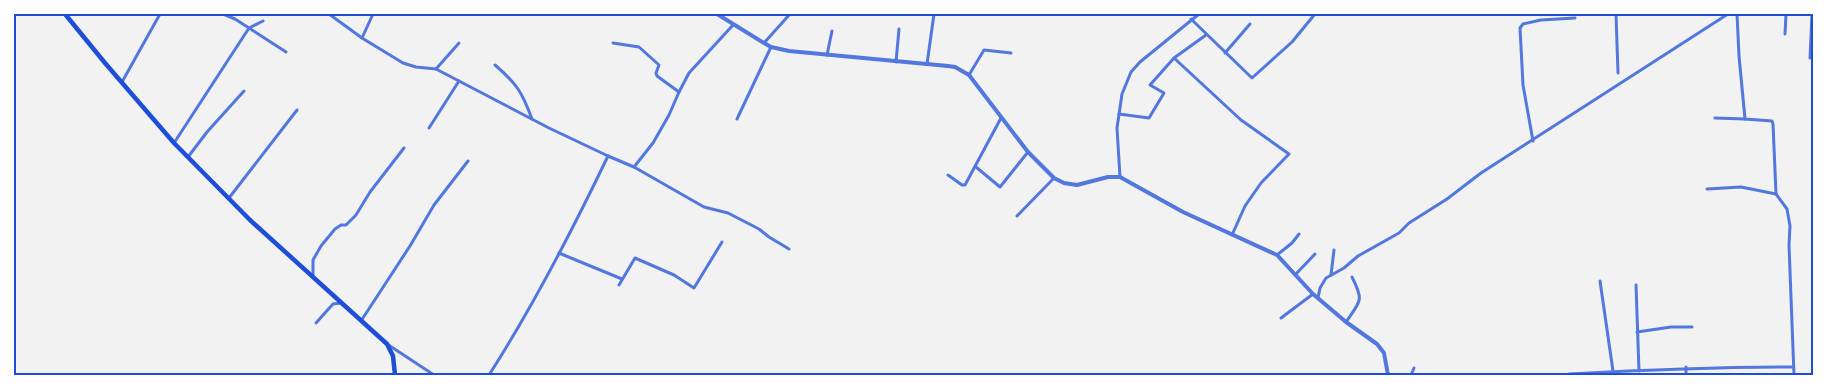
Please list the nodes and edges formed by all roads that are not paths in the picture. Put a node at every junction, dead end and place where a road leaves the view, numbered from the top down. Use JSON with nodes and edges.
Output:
{"nodes":[{"id":1,"x":65,"y":14,"type":"edge"},
{"id":2,"x":160,"y":14,"type":"edge"},
{"id":3,"x":223,"y":14,"type":"edge"},
{"id":4,"x":329,"y":14,"type":"edge"},
{"id":5,"x":373,"y":14,"type":"edge"},
{"id":6,"x":717,"y":14,"type":"edge"},
{"id":7,"x":790,"y":14,"type":"edge"},
{"id":8,"x":934,"y":14,"type":"edge"},
{"id":9,"x":1199,"y":14,"type":"edge"},
{"id":10,"x":1315,"y":14,"type":"edge"},
{"id":11,"x":1616,"y":14,"type":"edge"},
{"id":12,"x":1728,"y":14,"type":"edge"},
{"id":13,"x":1738,"y":14,"type":"edge"},
{"id":14,"x":1786,"y":14,"type":"edge"},
{"id":15,"x":1812,"y":14,"type":"edge"},
{"id":16,"x":1575,"y":18,"type":"dead end"},
{"id":17,"x":1192,"y":19,"type":"junction"},
{"id":18,"x":263,"y":21,"type":"dead end"},
{"id":19,"x":1250,"y":24,"type":"dead end"},
{"id":20,"x":733,"y":25,"type":"junction"},
{"id":21,"x":249,"y":28,"type":"junction"},
{"id":22,"x":899,"y":29,"type":"dead end"},
{"id":23,"x":832,"y":32,"type":"dead end"},
{"id":24,"x":1785,"y":34,"type":"dead end"},
{"id":25,"x":1206,"y":35,"type":"junction"},
{"id":26,"x":362,"y":38,"type":"junction"},
{"id":27,"x":459,"y":43,"type":"dead end"},
{"id":28,"x":613,"y":43,"type":"dead end"},
{"id":29,"x":764,"y":43,"type":"junction"},
{"id":30,"x":772,"y":47,"type":"junction"},
{"id":31,"x":286,"y":52,"type":"dead end"},
{"id":32,"x":1011,"y":53,"type":"dead end"},
{"id":33,"x":1225,"y":53,"type":"junction"},
{"id":34,"x":827,"y":55,"type":"junction"},
{"id":35,"x":1174,"y":58,"type":"junction"},
{"id":36,"x":1810,"y":58,"type":"dead end"},
{"id":37,"x":896,"y":62,"type":"junction"},
{"id":38,"x":927,"y":64,"type":"junction"},
{"id":39,"x":495,"y":65,"type":"dead end"},
{"id":40,"x":436,"y":69,"type":"junction"},
{"id":41,"x":1618,"y":73,"type":"dead end"},
{"id":42,"x":969,"y":75,"type":"junction"},
{"id":43,"x":459,"y":81,"type":"junction"},
{"id":44,"x":122,"y":82,"type":"junction"},
{"id":45,"x":244,"y":91,"type":"dead end"},
{"id":46,"x":679,"y":92,"type":"junction"},
{"id":47,"x":297,"y":110,"type":"dead end"},
{"id":48,"x":1119,"y":114,"type":"junction"},
{"id":49,"x":1001,"y":118,"type":"junction"},
{"id":50,"x":1714,"y":118,"type":"dead end"},
{"id":51,"x":532,"y":119,"type":"junction"},
{"id":52,"x":737,"y":119,"type":"dead end"},
{"id":53,"x":1745,"y":119,"type":"junction"},
{"id":54,"x":429,"y":128,"type":"dead end"},
{"id":55,"x":1533,"y":141,"type":"junction"},
{"id":56,"x":174,"y":143,"type":"junction"},
{"id":57,"x":404,"y":148,"type":"dead end"},
{"id":58,"x":1028,"y":152,"type":"junction"},
{"id":59,"x":608,"y":156,"type":"junction"},
{"id":60,"x":188,"y":157,"type":"junction"},
{"id":61,"x":468,"y":161,"type":"dead end"},
{"id":62,"x":634,"y":167,"type":"junction"},
{"id":63,"x":976,"y":167,"type":"junction"},
{"id":64,"x":948,"y":174,"type":"dead end"},
{"id":65,"x":1120,"y":177,"type":"junction"},
{"id":66,"x":1054,"y":178,"type":"junction"},
{"id":67,"x":1707,"y":189,"type":"dead end"},
{"id":68,"x":1776,"y":194,"type":"junction"},
{"id":69,"x":229,"y":198,"type":"junction"},
{"id":70,"x":1017,"y":216,"type":"dead end"},
{"id":71,"x":1298,"y":234,"type":"dead end"},
{"id":72,"x":1232,"y":235,"type":"junction"},
{"id":73,"x":722,"y":242,"type":"dead end"},
{"id":74,"x":790,"y":248,"type":"dead end"},
{"id":75,"x":1334,"y":250,"type":"dead end"},
{"id":76,"x":559,"y":253,"type":"junction"},
{"id":77,"x":1315,"y":254,"type":"dead end"},
{"id":78,"x":1277,"y":255,"type":"junction"},
{"id":79,"x":1295,"y":275,"type":"junction"},
{"id":80,"x":1331,"y":276,"type":"junction"},
{"id":81,"x":1352,"y":277,"type":"dead end"},
{"id":82,"x":313,"y":278,"type":"junction"},
{"id":83,"x":622,"y":279,"type":"junction"},
{"id":84,"x":1600,"y":281,"type":"dead end"},
{"id":85,"x":619,"y":285,"type":"dead end"},
{"id":86,"x":1636,"y":285,"type":"dead end"},
{"id":87,"x":1313,"y":294,"type":"junction"},
{"id":88,"x":1318,"y":298,"type":"junction"},
{"id":89,"x":341,"y":303,"type":"junction"},
{"id":90,"x":1281,"y":318,"type":"dead end"},
{"id":91,"x":361,"y":322,"type":"junction"},
{"id":92,"x":1346,"y":322,"type":"junction"},
{"id":93,"x":316,"y":323,"type":"dead end"},
{"id":94,"x":1692,"y":327,"type":"dead end"},
{"id":95,"x":1637,"y":332,"type":"junction"},
{"id":96,"x":387,"y":344,"type":"junction"},
{"id":97,"x":1793,"y":367,"type":"junction"},
{"id":98,"x":1414,"y":368,"type":"dead end"},
{"id":99,"x":1686,"y":368,"type":"junction"},
{"id":100,"x":1613,"y":371,"type":"junction"},
{"id":101,"x":1639,"y":372,"type":"junction"},
{"id":102,"x":1569,"y":374,"type":"dead end"},
{"id":103,"x":395,"y":375,"type":"edge"},
{"id":104,"x":434,"y":375,"type":"edge"},
{"id":105,"x":489,"y":375,"type":"edge"},
{"id":106,"x":1388,"y":375,"type":"edge"},
{"id":107,"x":1411,"y":375,"type":"edge"},
{"id":108,"x":1686,"y":375,"type":"edge"},
{"id":109,"x":1794,"y":375,"type":"edge"}],
"edges":[{"from":1,"to":44,"type":"main road"},
{"from":2,"to":44,"type":"street"},
{"from":3,"to":21,"type":"street"},
{"from":4,"to":26,"type":"street"},
{"from":5,"to":26,"type":"street"},
{"from":6,"to":20,"type":"street"},
{"from":7,"to":29,"type":"street"},
{"from":8,"to":38,"type":"street"},
{"from":9,"to":17,"type":"street"},
{"from":10,"to":33,"type":"street"},
{"from":11,"to":41,"type":"street"},
{"from":12,"to":55,"type":"street"},
{"from":13,"to":53,"type":"street"},
{"from":14,"to":24,"type":"street"},
{"from":15,"to":36,"type":"street"},
{"from":16,"to":55,"type":"street"},
{"from":17,"to":25,"type":"street"},
{"from":17,"to":48,"type":"street"},
{"from":18,"to":21,"type":"street"},
{"from":19,"to":33,"type":"street"},
{"from":20,"to":29,"type":"street"},
{"from":20,"to":46,"type":"street"},
{"from":21,"to":31,"type":"street"},
{"from":21,"to":56,"type":"street"},
{"from":22,"to":37,"type":"street"},
{"from":23,"to":34,"type":"street"},
{"from":25,"to":33,"type":"street"},
{"from":25,"to":35,"type":"street"},
{"from":26,"to":40,"type":"street"},
{"from":27,"to":40,"type":"street"},
{"from":28,"to":46,"type":"street"},
{"from":29,"to":30,"type":"street"},
{"from":30,"to":34,"type":"street"},
{"from":30,"to":52,"type":"street"},
{"from":32,"to":42,"type":"street"},
{"from":34,"to":37,"type":"street"},
{"from":35,"to":48,"type":"street"},
{"from":35,"to":72,"type":"street"},
{"from":37,"to":38,"type":"street"},
{"from":38,"to":42,"type":"street"},
{"from":39,"to":51,"type":"street"},
{"from":40,"to":43,"type":"street"},
{"from":42,"to":49,"type":"street"},
{"from":43,"to":51,"type":"street"},
{"from":43,"to":54,"type":"street"},
{"from":44,"to":56,"type":"main road"},
{"from":45,"to":60,"type":"street"},
{"from":46,"to":62,"type":"street"},
{"from":47,"to":69,"type":"street"},
{"from":48,"to":65,"type":"street"},
{"from":49,"to":58,"type":"street"},
{"from":49,"to":63,"type":"street"},
{"from":50,"to":53,"type":"street"},
{"from":51,"to":59,"type":"street"},
{"from":53,"to":68,"type":"street"},
{"from":55,"to":80,"type":"street"},
{"from":56,"to":60,"type":"main road"},
{"from":57,"to":82,"type":"street"},
{"from":58,"to":63,"type":"street"},
{"from":58,"to":66,"type":"street"},
{"from":59,"to":62,"type":"street"},
{"from":59,"to":76,"type":"street"},
{"from":60,"to":69,"type":"main road"},
{"from":61,"to":91,"type":"street"},
{"from":62,"to":74,"type":"street"},
{"from":63,"to":64,"type":"street"},
{"from":65,"to":66,"type":"street"},
{"from":65,"to":72,"type":"street"},
{"from":66,"to":70,"type":"street"},
{"from":67,"to":68,"type":"street"},
{"from":68,"to":97,"type":"street"},
{"from":69,"to":82,"type":"main road"},
{"from":71,"to":78,"type":"street"},
{"from":72,"to":78,"type":"street"},
{"from":73,"to":83,"type":"street"},
{"from":75,"to":80,"type":"street"},
{"from":76,"to":83,"type":"street"},
{"from":76,"to":105,"type":"street"},
{"from":77,"to":79,"type":"street"},
{"from":78,"to":79,"type":"street"},
{"from":79,"to":87,"type":"street"},
{"from":80,"to":88,"type":"street"},
{"from":81,"to":92,"type":"street"},
{"from":82,"to":89,"type":"main road"},
{"from":83,"to":85,"type":"street"},
{"from":84,"to":100,"type":"street"},
{"from":86,"to":95,"type":"street"},
{"from":87,"to":88,"type":"street"},
{"from":87,"to":90,"type":"street"},
{"from":88,"to":92,"type":"street"},
{"from":89,"to":91,"type":"main road"},
{"from":89,"to":93,"type":"street"},
{"from":91,"to":96,"type":"main road"},
{"from":92,"to":106,"type":"street"},
{"from":94,"to":95,"type":"street"},
{"from":95,"to":101,"type":"street"},
{"from":96,"to":103,"type":"main road"},
{"from":96,"to":104,"type":"street"},
{"from":97,"to":99,"type":"street"},
{"from":97,"to":109,"type":"street"},
{"from":98,"to":107,"type":"street"},
{"from":99,"to":101,"type":"street"},
{"from":99,"to":108,"type":"street"},
{"from":100,"to":101,"type":"street"},
{"from":100,"to":102,"type":"street"}]}
